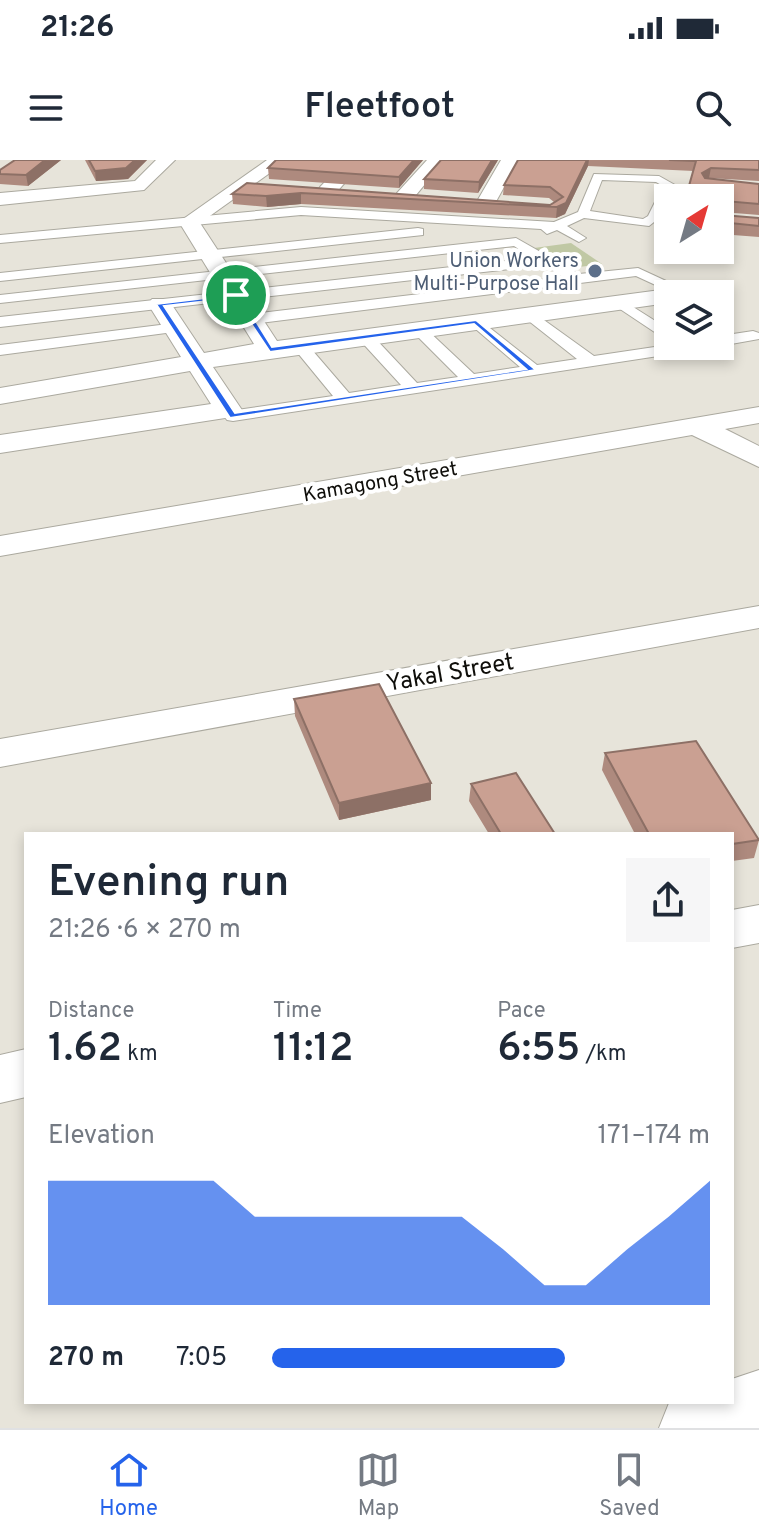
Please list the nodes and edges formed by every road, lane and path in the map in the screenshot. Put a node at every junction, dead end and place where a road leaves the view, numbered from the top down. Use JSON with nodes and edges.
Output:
{"nodes":[{"id":1,"x":166,"y":160,"type":"edge"},
{"id":2,"x":267,"y":160,"type":"edge"},
{"id":3,"x":278,"y":160,"type":"edge"},
{"id":4,"x":356,"y":160,"type":"edge"},
{"id":5,"x":436,"y":160,"type":"edge"},
{"id":6,"x":510,"y":160,"type":"edge"},
{"id":7,"x":50,"y":178,"type":"dead end"},
{"id":8,"x":246,"y":185,"type":"junction"},
{"id":9,"x":273,"y":187,"type":"edge"},
{"id":10,"x":358,"y":194,"type":"edge"},
{"id":11,"x":30,"y":196,"type":"junction"},
{"id":12,"x":0,"y":199,"type":"edge"},
{"id":13,"x":432,"y":199,"type":"edge"},
{"id":14,"x":459,"y":201,"type":"edge"},
{"id":15,"x":486,"y":203,"type":"junction"},
{"id":16,"x":215,"y":204,"type":"junction"},
{"id":17,"x":549,"y":207,"type":"edge"},
{"id":18,"x":301,"y":211,"type":"junction"},
{"id":19,"x":583,"y":214,"type":"junction"},
{"id":20,"x":392,"y":217,"type":"junction"},
{"id":21,"x":502,"y":223,"type":"junction"},
{"id":22,"x":558,"y":226,"type":"junction"},
{"id":23,"x":302,"y":227,"type":"dead end"},
{"id":24,"x":196,"y":233,"type":"junction"},
{"id":25,"x":579,"y":238,"type":"dead end"},
{"id":26,"x":0,"y":239,"type":"edge"},
{"id":27,"x":516,"y":242,"type":"junction"},
{"id":28,"x":546,"y":261,"type":"junction"},
{"id":29,"x":222,"y":275,"type":"junction"},
{"id":30,"x":0,"y":277,"type":"edge"},
{"id":31,"x":577,"y":279,"type":"junction"},
{"id":32,"x":654,"y":280,"type":"edge"},
{"id":33,"x":537,"y":283,"type":"junction"},
{"id":34,"x":236,"y":295,"type":"junction"},
{"id":35,"x":654,"y":298,"type":"edge"},
{"id":36,"x":0,"y":299,"type":"edge"},
{"id":37,"x":619,"y":302,"type":"junction"},
{"id":38,"x":160,"y":304,"type":"junction"},
{"id":39,"x":573,"y":309,"type":"junction"},
{"id":40,"x":530,"y":315,"type":"junction"},
{"id":41,"x":252,"y":319,"type":"junction"},
{"id":42,"x":0,"y":322,"type":"edge"},
{"id":43,"x":476,"y":322,"type":"junction"},
{"id":44,"x":654,"y":326,"type":"edge"},
{"id":45,"x":176,"y":328,"type":"junction"},
{"id":46,"x":419,"y":330,"type":"junction"},
{"id":47,"x":753,"y":336,"type":"dead end"},
{"id":48,"x":365,"y":337,"type":"junction"},
{"id":49,"x":734,"y":339,"type":"edge"},
{"id":50,"x":300,"y":346,"type":"junction"},
{"id":51,"x":270,"y":349,"type":"junction"},
{"id":52,"x":0,"y":350,"type":"edge"},
{"id":53,"x":654,"y":351,"type":"edge"},
{"id":54,"x":197,"y":361,"type":"junction"},
{"id":55,"x":590,"y":361,"type":"junction"},
{"id":56,"x":533,"y":370,"type":"junction"},
{"id":57,"x":471,"y":380,"type":"junction"},
{"id":58,"x":414,"y":389,"type":"junction"},
{"id":59,"x":0,"y":396,"type":"edge"},
{"id":60,"x":345,"y":399,"type":"junction"},
{"id":61,"x":228,"y":410,"type":"junction"},
{"id":62,"x":759,"y":415,"type":"edge"},
{"id":63,"x":696,"y":426,"type":"junction"},
{"id":64,"x":0,"y":444,"type":"edge"},
{"id":65,"x":759,"y":458,"type":"edge"},
{"id":66,"x":0,"y":546,"type":"edge"},
{"id":67,"x":759,"y":617,"type":"edge"},
{"id":68,"x":0,"y":753,"type":"edge"},
{"id":69,"x":759,"y":924,"type":"edge"},
{"id":70,"x":734,"y":929,"type":"edge"},
{"id":71,"x":24,"y":1073,"type":"edge"},
{"id":72,"x":0,"y":1079,"type":"edge"},
{"id":73,"x":759,"y":1405,"type":"edge"},
{"id":74,"x":694,"y":1428,"type":"edge"}],
"edges":[{"from":1,"to":11,"type":"street"},
{"from":2,"to":3,"type":"street"},
{"from":3,"to":8,"type":"street"},
{"from":4,"to":10,"type":"street"},
{"from":5,"to":13,"type":"street"},
{"from":6,"to":15,"type":"street"},
{"from":7,"to":11,"type":"street"},
{"from":8,"to":9,"type":"street"},
{"from":8,"to":16,"type":"street"},
{"from":11,"to":12,"type":"street"},
{"from":14,"to":15,"type":"street"},
{"from":15,"to":17,"type":"street"},
{"from":16,"to":18,"type":"lane"},
{"from":16,"to":24,"type":"street"},
{"from":18,"to":20,"type":"lane"},
{"from":18,"to":24,"type":"lane"},
{"from":19,"to":19,"type":"lane"},
{"from":19,"to":22,"type":"lane"},
{"from":20,"to":21,"type":"lane"},
{"from":20,"to":23,"type":"lane"},
{"from":21,"to":22,"type":"lane"},
{"from":21,"to":24,"type":"lane"},
{"from":22,"to":25,"type":"lane"},
{"from":22,"to":27,"type":"lane"},
{"from":24,"to":26,"type":"lane"},
{"from":24,"to":29,"type":"street"},
{"from":24,"to":30,"type":"lane"},
{"from":27,"to":28,"type":"lane"},
{"from":27,"to":29,"type":"lane"},
{"from":28,"to":31,"type":"lane"},
{"from":28,"to":34,"type":"lane"},
{"from":29,"to":34,"type":"street"},
{"from":29,"to":36,"type":"lane"},
{"from":31,"to":32,"type":"lane"},
{"from":31,"to":33,"type":"lane"},
{"from":33,"to":39,"type":"lane"},
{"from":33,"to":41,"type":"lane"},
{"from":34,"to":38,"type":"lane"},
{"from":34,"to":41,"type":"street"},
{"from":35,"to":37,"type":"street"},
{"from":37,"to":39,"type":"street"},
{"from":37,"to":44,"type":"lane"},
{"from":38,"to":42,"type":"lane"},
{"from":38,"to":45,"type":"street"},
{"from":39,"to":40,"type":"street"},
{"from":40,"to":43,"type":"street"},
{"from":40,"to":55,"type":"lane"},
{"from":41,"to":51,"type":"street"},
{"from":43,"to":46,"type":"street"},
{"from":43,"to":56,"type":"lane"},
{"from":45,"to":52,"type":"lane"},
{"from":45,"to":54,"type":"street"},
{"from":46,"to":48,"type":"street"},
{"from":46,"to":57,"type":"lane"},
{"from":47,"to":49,"type":"lane"},
{"from":48,"to":50,"type":"street"},
{"from":48,"to":58,"type":"lane"},
{"from":50,"to":51,"type":"street"},
{"from":50,"to":60,"type":"lane"},
{"from":51,"to":54,"type":"street"},
{"from":53,"to":55,"type":"lane"},
{"from":54,"to":59,"type":"street"},
{"from":54,"to":61,"type":"street"},
{"from":55,"to":56,"type":"lane"},
{"from":56,"to":57,"type":"lane"},
{"from":57,"to":58,"type":"lane"},
{"from":58,"to":60,"type":"lane"},
{"from":60,"to":61,"type":"lane"},
{"from":61,"to":64,"type":"street"},
{"from":62,"to":63,"type":"street","name":"Kamagong Street"},
{"from":63,"to":65,"type":"street"},
{"from":63,"to":66,"type":"street","name":"Kamagong Street"},
{"from":67,"to":68,"type":"street","name":"Yakal Street"},
{"from":69,"to":70,"type":"street"},
{"from":71,"to":72,"type":"street"},
{"from":73,"to":74,"type":"street"}]}
